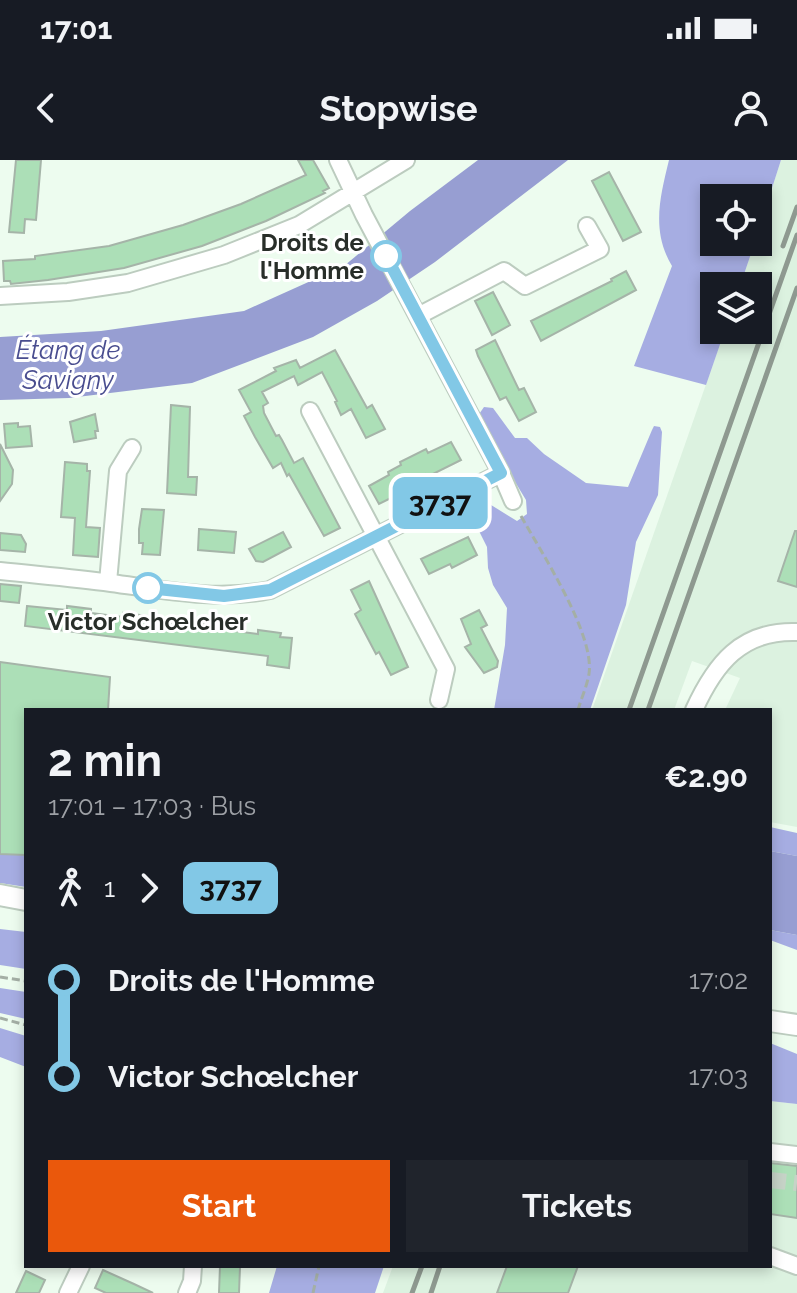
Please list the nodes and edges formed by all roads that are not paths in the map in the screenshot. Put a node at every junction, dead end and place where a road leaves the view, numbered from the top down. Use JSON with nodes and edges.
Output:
{"nodes":[{"id":1,"x":338,"y":160,"type":"edge"},
{"id":2,"x":406,"y":160,"type":"edge"},
{"id":3,"x":355,"y":193,"type":"junction"},
{"id":4,"x":587,"y":226,"type":"dead end"},
{"id":5,"x":0,"y":296,"type":"edge"},
{"id":6,"x":418,"y":316,"type":"junction"},
{"id":7,"x":310,"y":411,"type":"dead end"},
{"id":8,"x":132,"y":448,"type":"dead end"},
{"id":9,"x":501,"y":473,"type":"junction"},
{"id":10,"x":513,"y":501,"type":"road end"},
{"id":11,"x":375,"y":536,"type":"junction"},
{"id":12,"x":0,"y":571,"type":"edge"},
{"id":13,"x":108,"y":582,"type":"junction"},
{"id":14,"x":797,"y":632,"type":"edge"},
{"id":15,"x":439,"y":700,"type":"dead end"},
{"id":16,"x":695,"y":708,"type":"edge"},
{"id":17,"x":0,"y":895,"type":"edge"},
{"id":18,"x":24,"y":900,"type":"edge"},
{"id":19,"x":772,"y":1021,"type":"edge"},
{"id":20,"x":797,"y":1025,"type":"edge"},
{"id":21,"x":772,"y":1152,"type":"edge"},
{"id":22,"x":797,"y":1155,"type":"edge"},
{"id":23,"x":772,"y":1257,"type":"edge"},
{"id":24,"x":797,"y":1266,"type":"edge"},
{"id":25,"x":80,"y":1268,"type":"edge"},
{"id":26,"x":193,"y":1268,"type":"edge"},
{"id":27,"x":68,"y":1293,"type":"edge"},
{"id":28,"x":187,"y":1293,"type":"edge"}],
"edges":[{"from":1,"to":3,"type":"street"},
{"from":2,"to":3,"type":"street"},
{"from":3,"to":5,"type":"street"},
{"from":3,"to":6,"type":"street"},
{"from":4,"to":6,"type":"street"},
{"from":6,"to":9,"type":"street"},
{"from":7,"to":11,"type":"street"},
{"from":8,"to":13,"type":"street"},
{"from":9,"to":10,"type":"street"},
{"from":9,"to":11,"type":"street"},
{"from":11,"to":13,"type":"street"},
{"from":11,"to":15,"type":"street"},
{"from":12,"to":13,"type":"street"},
{"from":14,"to":16,"type":"street"},
{"from":17,"to":18,"type":"main road"},
{"from":19,"to":20,"type":"main road"},
{"from":21,"to":22,"type":"street"},
{"from":23,"to":24,"type":"street"},
{"from":25,"to":27,"type":"street"},
{"from":26,"to":28,"type":"street"}]}
